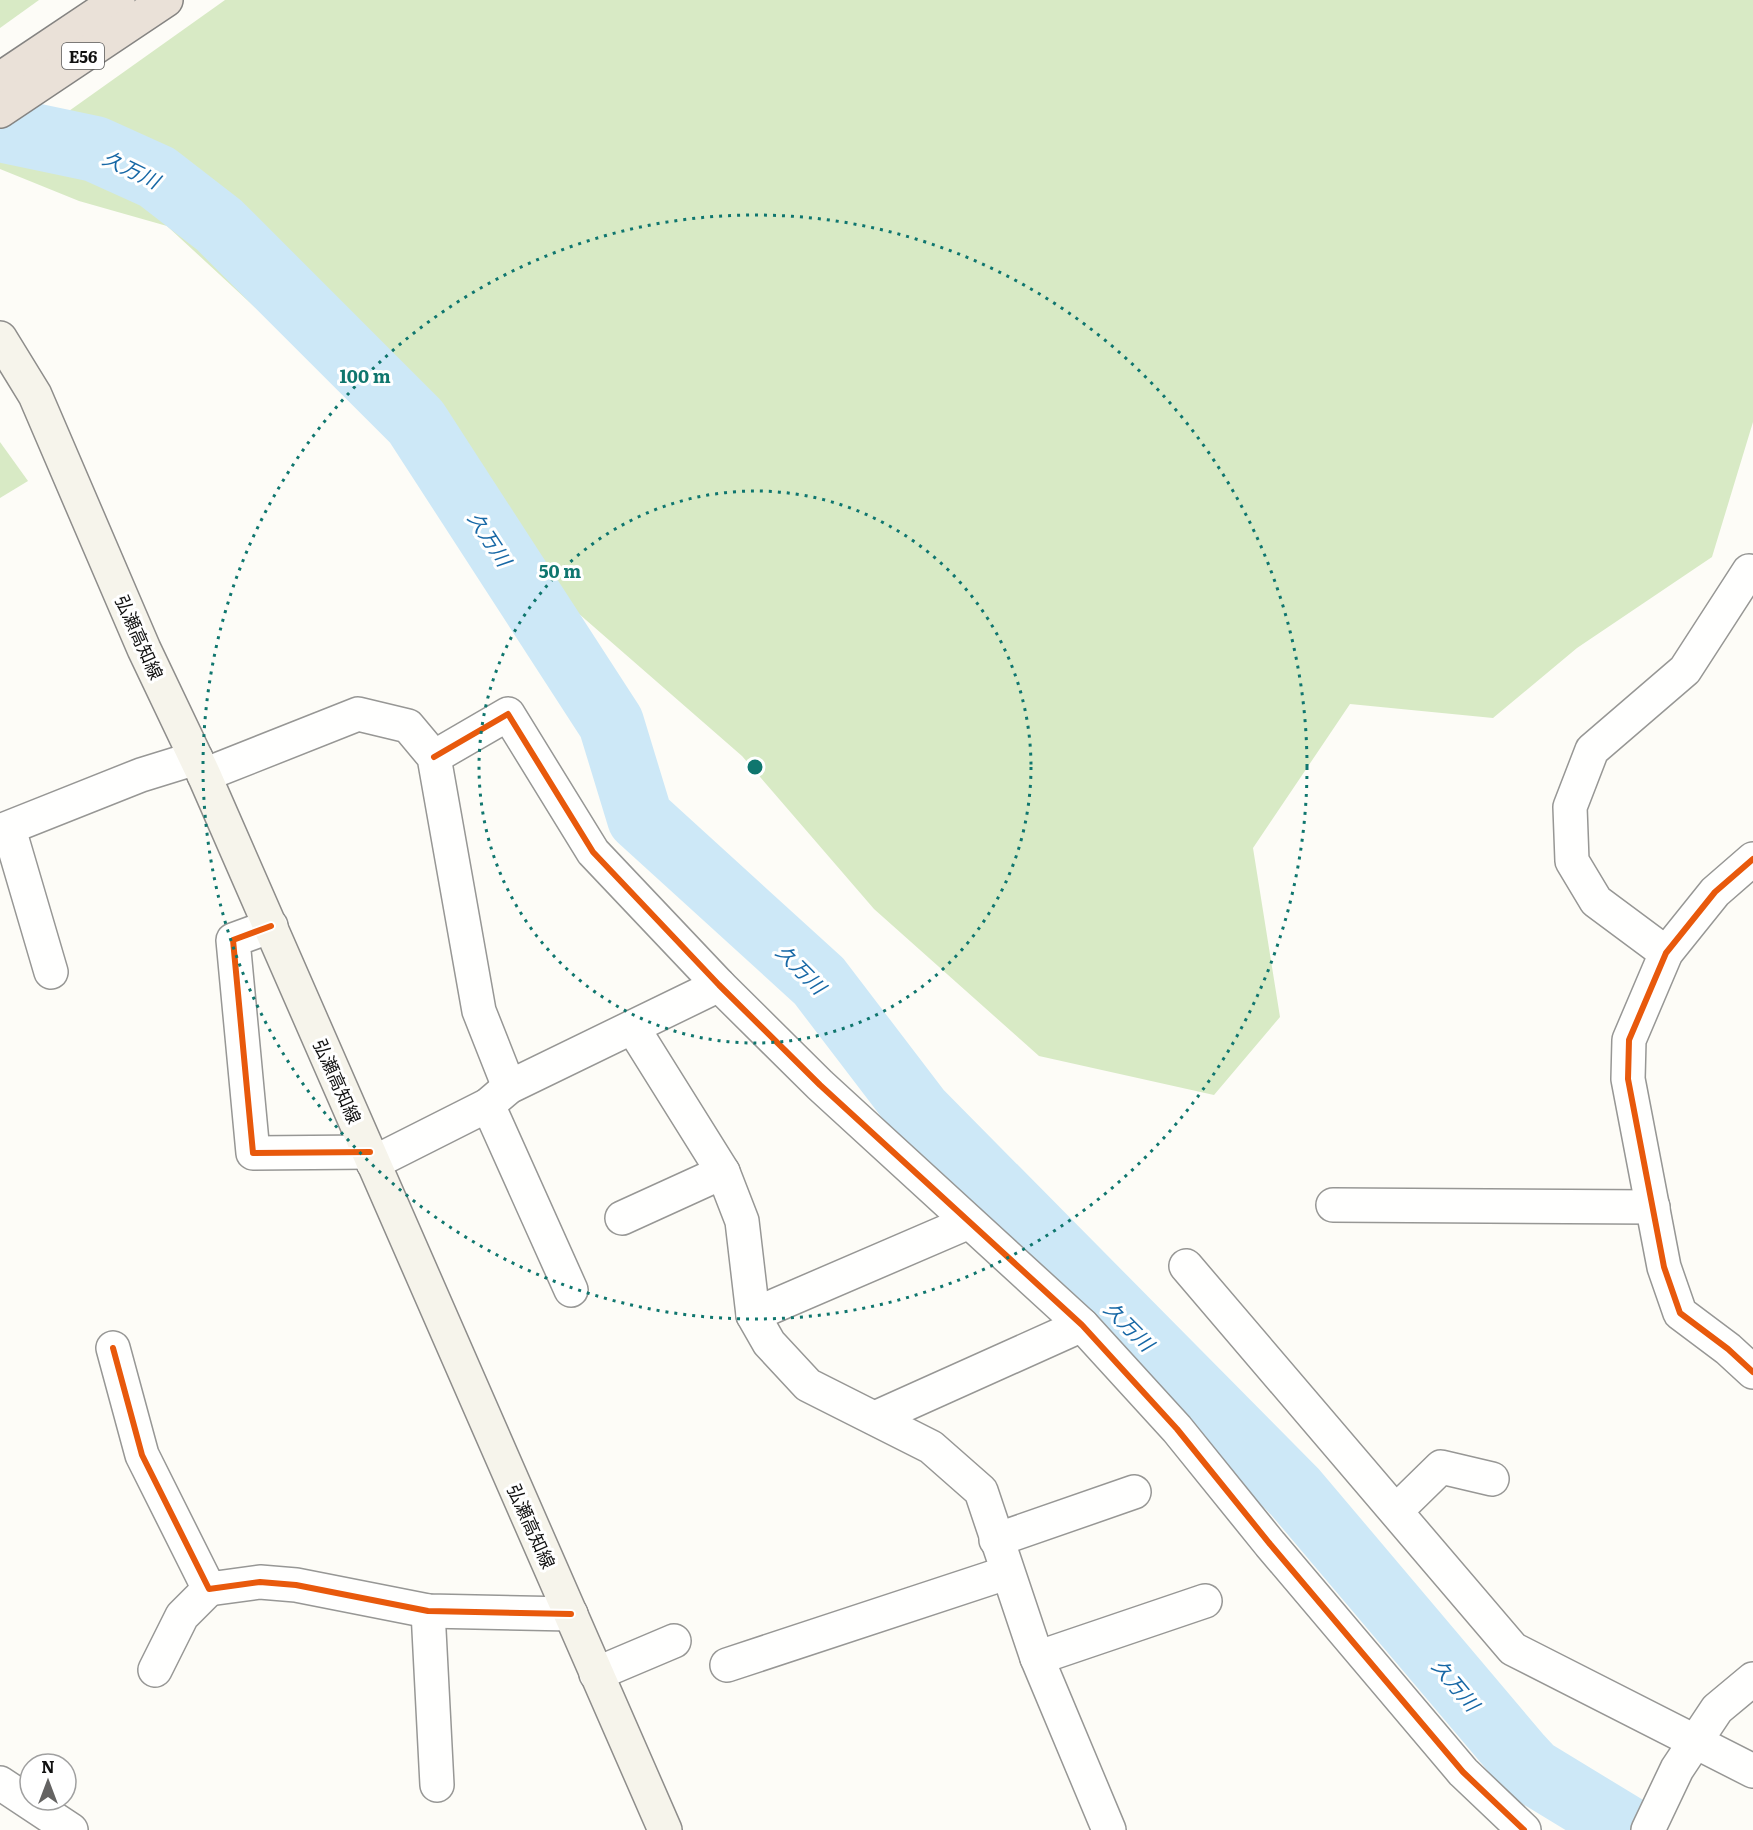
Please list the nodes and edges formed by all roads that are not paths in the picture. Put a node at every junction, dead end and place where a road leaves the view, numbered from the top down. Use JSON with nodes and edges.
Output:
{"nodes":[{"id":1,"x":118,"y":0,"type":"edge"},
{"id":2,"x":166,"y":0,"type":"edge"},
{"id":3,"x":0,"y":79,"type":"edge"},
{"id":4,"x":0,"y":111,"type":"edge"},
{"id":5,"x":0,"y":338,"type":"edge"},
{"id":6,"x":1749,"y":571,"type":"dead end"},
{"id":7,"x":434,"y":757,"type":"junction"},
{"id":8,"x":200,"y":766,"type":"junction"},
{"id":9,"x":4,"y":830,"type":"edge"},
{"id":10,"x":1753,"y":859,"type":"edge"},
{"id":11,"x":271,"y":926,"type":"junction"},
{"id":12,"x":1666,"y":953,"type":"junction"},
{"id":13,"x":51,"y":972,"type":"dead end"},
{"id":14,"x":719,"y":985,"type":"junction"},
{"id":15,"x":633,"y":1028,"type":"junction"},
{"id":16,"x":499,"y":1096,"type":"junction"},
{"id":17,"x":371,"y":1157,"type":"junction"},
{"id":18,"x":723,"y":1172,"type":"junction"},
{"id":19,"x":1333,"y":1205,"type":"dead end"},
{"id":20,"x":1653,"y":1207,"type":"junction"},
{"id":21,"x":622,"y":1218,"type":"dead end"},
{"id":22,"x":969,"y":1222,"type":"junction"},
{"id":23,"x":1186,"y":1266,"type":"dead end"},
{"id":24,"x":571,"y":1290,"type":"dead end"},
{"id":25,"x":753,"y":1315,"type":"junction"},
{"id":26,"x":1082,"y":1325,"type":"junction"},
{"id":27,"x":113,"y":1348,"type":"dead end"},
{"id":28,"x":1753,"y":1372,"type":"edge"},
{"id":29,"x":875,"y":1418,"type":"junction"},
{"id":30,"x":1492,"y":1479,"type":"dead end"},
{"id":31,"x":1134,"y":1492,"type":"dead end"},
{"id":32,"x":1396,"y":1511,"type":"junction"},
{"id":33,"x":996,"y":1540,"type":"junction"},
{"id":34,"x":1006,"y":1573,"type":"junction"},
{"id":35,"x":209,"y":1588,"type":"junction"},
{"id":36,"x":1205,"y":1601,"type":"dead end"},
{"id":37,"x":428,"y":1611,"type":"junction"},
{"id":38,"x":571,"y":1614,"type":"junction"},
{"id":39,"x":674,"y":1641,"type":"dead end"},
{"id":40,"x":1037,"y":1658,"type":"junction"},
{"id":41,"x":727,"y":1665,"type":"dead end"},
{"id":42,"x":155,"y":1670,"type":"dead end"},
{"id":43,"x":596,"y":1674,"type":"junction"},
{"id":44,"x":1753,"y":1679,"type":"edge"},
{"id":45,"x":1695,"y":1742,"type":"junction"},
{"id":46,"x":1753,"y":1771,"type":"edge"},
{"id":47,"x":0,"y":1783,"type":"edge"},
{"id":48,"x":437,"y":1785,"type":"dead end"},
{"id":49,"x":71,"y":1830,"type":"edge"},
{"id":50,"x":665,"y":1830,"type":"edge"},
{"id":51,"x":1109,"y":1830,"type":"edge"},
{"id":52,"x":1524,"y":1830,"type":"edge"},
{"id":53,"x":1648,"y":1830,"type":"edge"}],
"edges":[{"from":1,"to":3,"type":"highway","number":"E56"},
{"from":2,"to":4,"type":"highway","number":"E56"},
{"from":5,"to":8,"type":"main road","name":"弘瀬高知線"},
{"from":6,"to":12,"type":"street"},
{"from":7,"to":8,"type":"street"},
{"from":7,"to":14,"type":"street"},
{"from":7,"to":16,"type":"street"},
{"from":8,"to":9,"type":"street"},
{"from":8,"to":11,"type":"main road","name":"弘瀬高知線"},
{"from":9,"to":13,"type":"street"},
{"from":10,"to":12,"type":"street"},
{"from":11,"to":17,"type":"main road","name":"弘瀬高知線"},
{"from":11,"to":17,"type":"street"},
{"from":12,"to":20,"type":"street"},
{"from":14,"to":15,"type":"street"},
{"from":14,"to":22,"type":"street"},
{"from":15,"to":16,"type":"street"},
{"from":15,"to":18,"type":"street"},
{"from":16,"to":17,"type":"street"},
{"from":16,"to":24,"type":"street"},
{"from":17,"to":38,"type":"main road","name":"弘瀬高知線"},
{"from":18,"to":21,"type":"street"},
{"from":18,"to":25,"type":"street"},
{"from":19,"to":20,"type":"street"},
{"from":20,"to":28,"type":"street"},
{"from":22,"to":25,"type":"street"},
{"from":22,"to":26,"type":"street"},
{"from":23,"to":32,"type":"street"},
{"from":25,"to":29,"type":"street"},
{"from":26,"to":29,"type":"street"},
{"from":26,"to":52,"type":"street"},
{"from":27,"to":35,"type":"street"},
{"from":29,"to":33,"type":"street"},
{"from":30,"to":32,"type":"street"},
{"from":31,"to":33,"type":"street"},
{"from":32,"to":45,"type":"street"},
{"from":33,"to":34,"type":"street"},
{"from":34,"to":40,"type":"street"},
{"from":34,"to":41,"type":"street"},
{"from":35,"to":37,"type":"street"},
{"from":35,"to":42,"type":"street"},
{"from":36,"to":40,"type":"street"},
{"from":37,"to":38,"type":"street"},
{"from":37,"to":48,"type":"street"},
{"from":38,"to":43,"type":"main road","name":"弘瀬高知線"},
{"from":39,"to":43,"type":"street"},
{"from":40,"to":51,"type":"street"},
{"from":43,"to":50,"type":"main road","name":"弘瀬高知線"},
{"from":44,"to":45,"type":"street"},
{"from":45,"to":46,"type":"street"},
{"from":45,"to":53,"type":"street"},
{"from":47,"to":49,"type":"street"}]}
